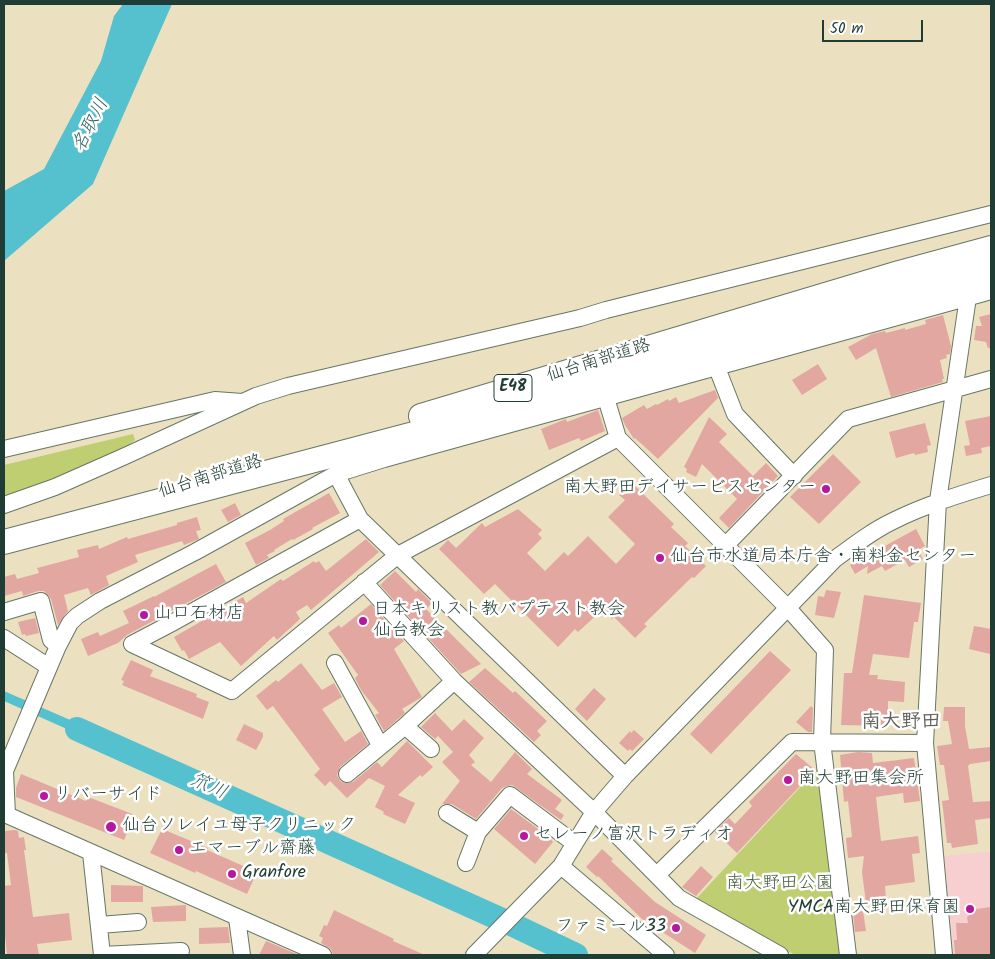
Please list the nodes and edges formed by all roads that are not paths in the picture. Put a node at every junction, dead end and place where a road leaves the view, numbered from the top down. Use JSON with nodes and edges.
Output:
{"nodes":[{"id":1,"x":991,"y":214,"type":"edge"},
{"id":2,"x":991,"y":248,"type":"edge"},
{"id":3,"x":991,"y":271,"type":"edge"},
{"id":4,"x":991,"y":291,"type":"edge"},
{"id":5,"x":968,"y":297,"type":"junction"},
{"id":6,"x":717,"y":368,"type":"junction"},
{"id":7,"x":991,"y":379,"type":"edge"},
{"id":8,"x":955,"y":389,"type":"junction"},
{"id":9,"x":606,"y":398,"type":"junction"},
{"id":10,"x":245,"y":402,"type":"junction"},
{"id":11,"x":618,"y":438,"type":"junction"},
{"id":12,"x":4,"y":449,"type":"edge"},
{"id":13,"x":336,"y":474,"type":"junction"},
{"id":14,"x":794,"y":476,"type":"junction"},
{"id":15,"x":991,"y":485,"type":"edge"},
{"id":16,"x":938,"y":501,"type":"junction"},
{"id":17,"x":4,"y":506,"type":"edge"},
{"id":18,"x":360,"y":519,"type":"junction"},
{"id":19,"x":36,"y":533,"type":"junction"},
{"id":20,"x":4,"y":542,"type":"edge"},
{"id":21,"x":725,"y":546,"type":"junction"},
{"id":22,"x":398,"y":555,"type":"junction"},
{"id":23,"x":364,"y":582,"type":"junction"},
{"id":24,"x":787,"y":607,"type":"junction"},
{"id":25,"x":4,"y":612,"type":"edge"},
{"id":26,"x":4,"y":638,"type":"edge"},
{"id":27,"x":58,"y":646,"type":"junction"},
{"id":28,"x":335,"y":663,"type":"dead end"},
{"id":29,"x":47,"y":671,"type":"junction"},
{"id":30,"x":454,"y":681,"type":"junction"},
{"id":31,"x":405,"y":726,"type":"junction"},
{"id":32,"x":822,"y":741,"type":"junction"},
{"id":33,"x":925,"y":743,"type":"junction"},
{"id":34,"x":380,"y":745,"type":"junction"},
{"id":35,"x":11,"y":746,"type":"edge"},
{"id":36,"x":431,"y":749,"type":"dead end"},
{"id":37,"x":347,"y":774,"type":"dead end"},
{"id":38,"x":625,"y":776,"type":"junction"},
{"id":39,"x":594,"y":812,"type":"junction"},
{"id":40,"x":447,"y":813,"type":"dead end"},
{"id":41,"x":5,"y":815,"type":"edge"},
{"id":42,"x":478,"y":832,"type":"junction"},
{"id":43,"x":574,"y":843,"type":"junction"},
{"id":44,"x":92,"y":853,"type":"junction"},
{"id":45,"x":466,"y":863,"type":"dead end"},
{"id":46,"x":561,"y":866,"type":"junction"},
{"id":47,"x":657,"y":876,"type":"junction"},
{"id":48,"x":237,"y":918,"type":"junction"},
{"id":49,"x":138,"y":922,"type":"dead end"},
{"id":50,"x":99,"y":925,"type":"junction"},
{"id":51,"x":181,"y":951,"type":"dead end"},
{"id":52,"x":477,"y":952,"type":"edge"},
{"id":53,"x":102,"y":955,"type":"edge"},
{"id":54,"x":242,"y":955,"type":"edge"},
{"id":55,"x":323,"y":955,"type":"edge"},
{"id":56,"x":666,"y":955,"type":"edge"},
{"id":57,"x":780,"y":955,"type":"edge"},
{"id":58,"x":848,"y":955,"type":"edge"},
{"id":59,"x":944,"y":955,"type":"edge"}],
"edges":[{"from":1,"to":10,"type":"street"},
{"from":2,"to":19,"type":"highway","name":"仙台南部道路","number":"E48"},
{"from":3,"to":19,"type":"highway","name":"仙台南部道路","number":"E48"},
{"from":4,"to":5,"type":"street"},
{"from":5,"to":6,"type":"street"},
{"from":5,"to":8,"type":"street"},
{"from":6,"to":9,"type":"street"},
{"from":6,"to":14,"type":"street"},
{"from":7,"to":8,"type":"street"},
{"from":8,"to":14,"type":"street"},
{"from":8,"to":16,"type":"street"},
{"from":9,"to":11,"type":"street"},
{"from":9,"to":13,"type":"street"},
{"from":10,"to":12,"type":"street"},
{"from":10,"to":17,"type":"street"},
{"from":11,"to":21,"type":"street"},
{"from":11,"to":22,"type":"street"},
{"from":13,"to":18,"type":"street"},
{"from":13,"to":27,"type":"street"},
{"from":14,"to":21,"type":"street"},
{"from":15,"to":16,"type":"street"},
{"from":16,"to":24,"type":"street"},
{"from":16,"to":33,"type":"street"},
{"from":18,"to":22,"type":"street"},
{"from":18,"to":23,"type":"street"},
{"from":19,"to":20,"type":"highway","name":"仙台南部道路","number":"E48"},
{"from":21,"to":24,"type":"street"},
{"from":22,"to":23,"type":"street"},
{"from":22,"to":38,"type":"street"},
{"from":23,"to":30,"type":"street"},
{"from":24,"to":32,"type":"street"},
{"from":24,"to":38,"type":"street"},
{"from":25,"to":27,"type":"street"},
{"from":26,"to":29,"type":"street"},
{"from":27,"to":29,"type":"street"},
{"from":28,"to":34,"type":"street"},
{"from":29,"to":35,"type":"street"},
{"from":30,"to":31,"type":"street"},
{"from":30,"to":39,"type":"street"},
{"from":31,"to":34,"type":"street"},
{"from":31,"to":36,"type":"street"},
{"from":32,"to":33,"type":"street"},
{"from":32,"to":47,"type":"street"},
{"from":32,"to":58,"type":"street"},
{"from":33,"to":59,"type":"street"},
{"from":34,"to":37,"type":"street"},
{"from":35,"to":41,"type":"street"},
{"from":38,"to":39,"type":"street"},
{"from":39,"to":43,"type":"street"},
{"from":39,"to":47,"type":"street"},
{"from":40,"to":42,"type":"street"},
{"from":41,"to":44,"type":"street"},
{"from":42,"to":43,"type":"street"},
{"from":42,"to":45,"type":"street"},
{"from":43,"to":46,"type":"street"},
{"from":44,"to":48,"type":"street"},
{"from":44,"to":50,"type":"street"},
{"from":46,"to":52,"type":"street"},
{"from":46,"to":56,"type":"street"},
{"from":47,"to":57,"type":"street"},
{"from":48,"to":54,"type":"street"},
{"from":48,"to":55,"type":"street"},
{"from":49,"to":50,"type":"street"},
{"from":50,"to":53,"type":"street"},
{"from":51,"to":53,"type":"street"}]}
